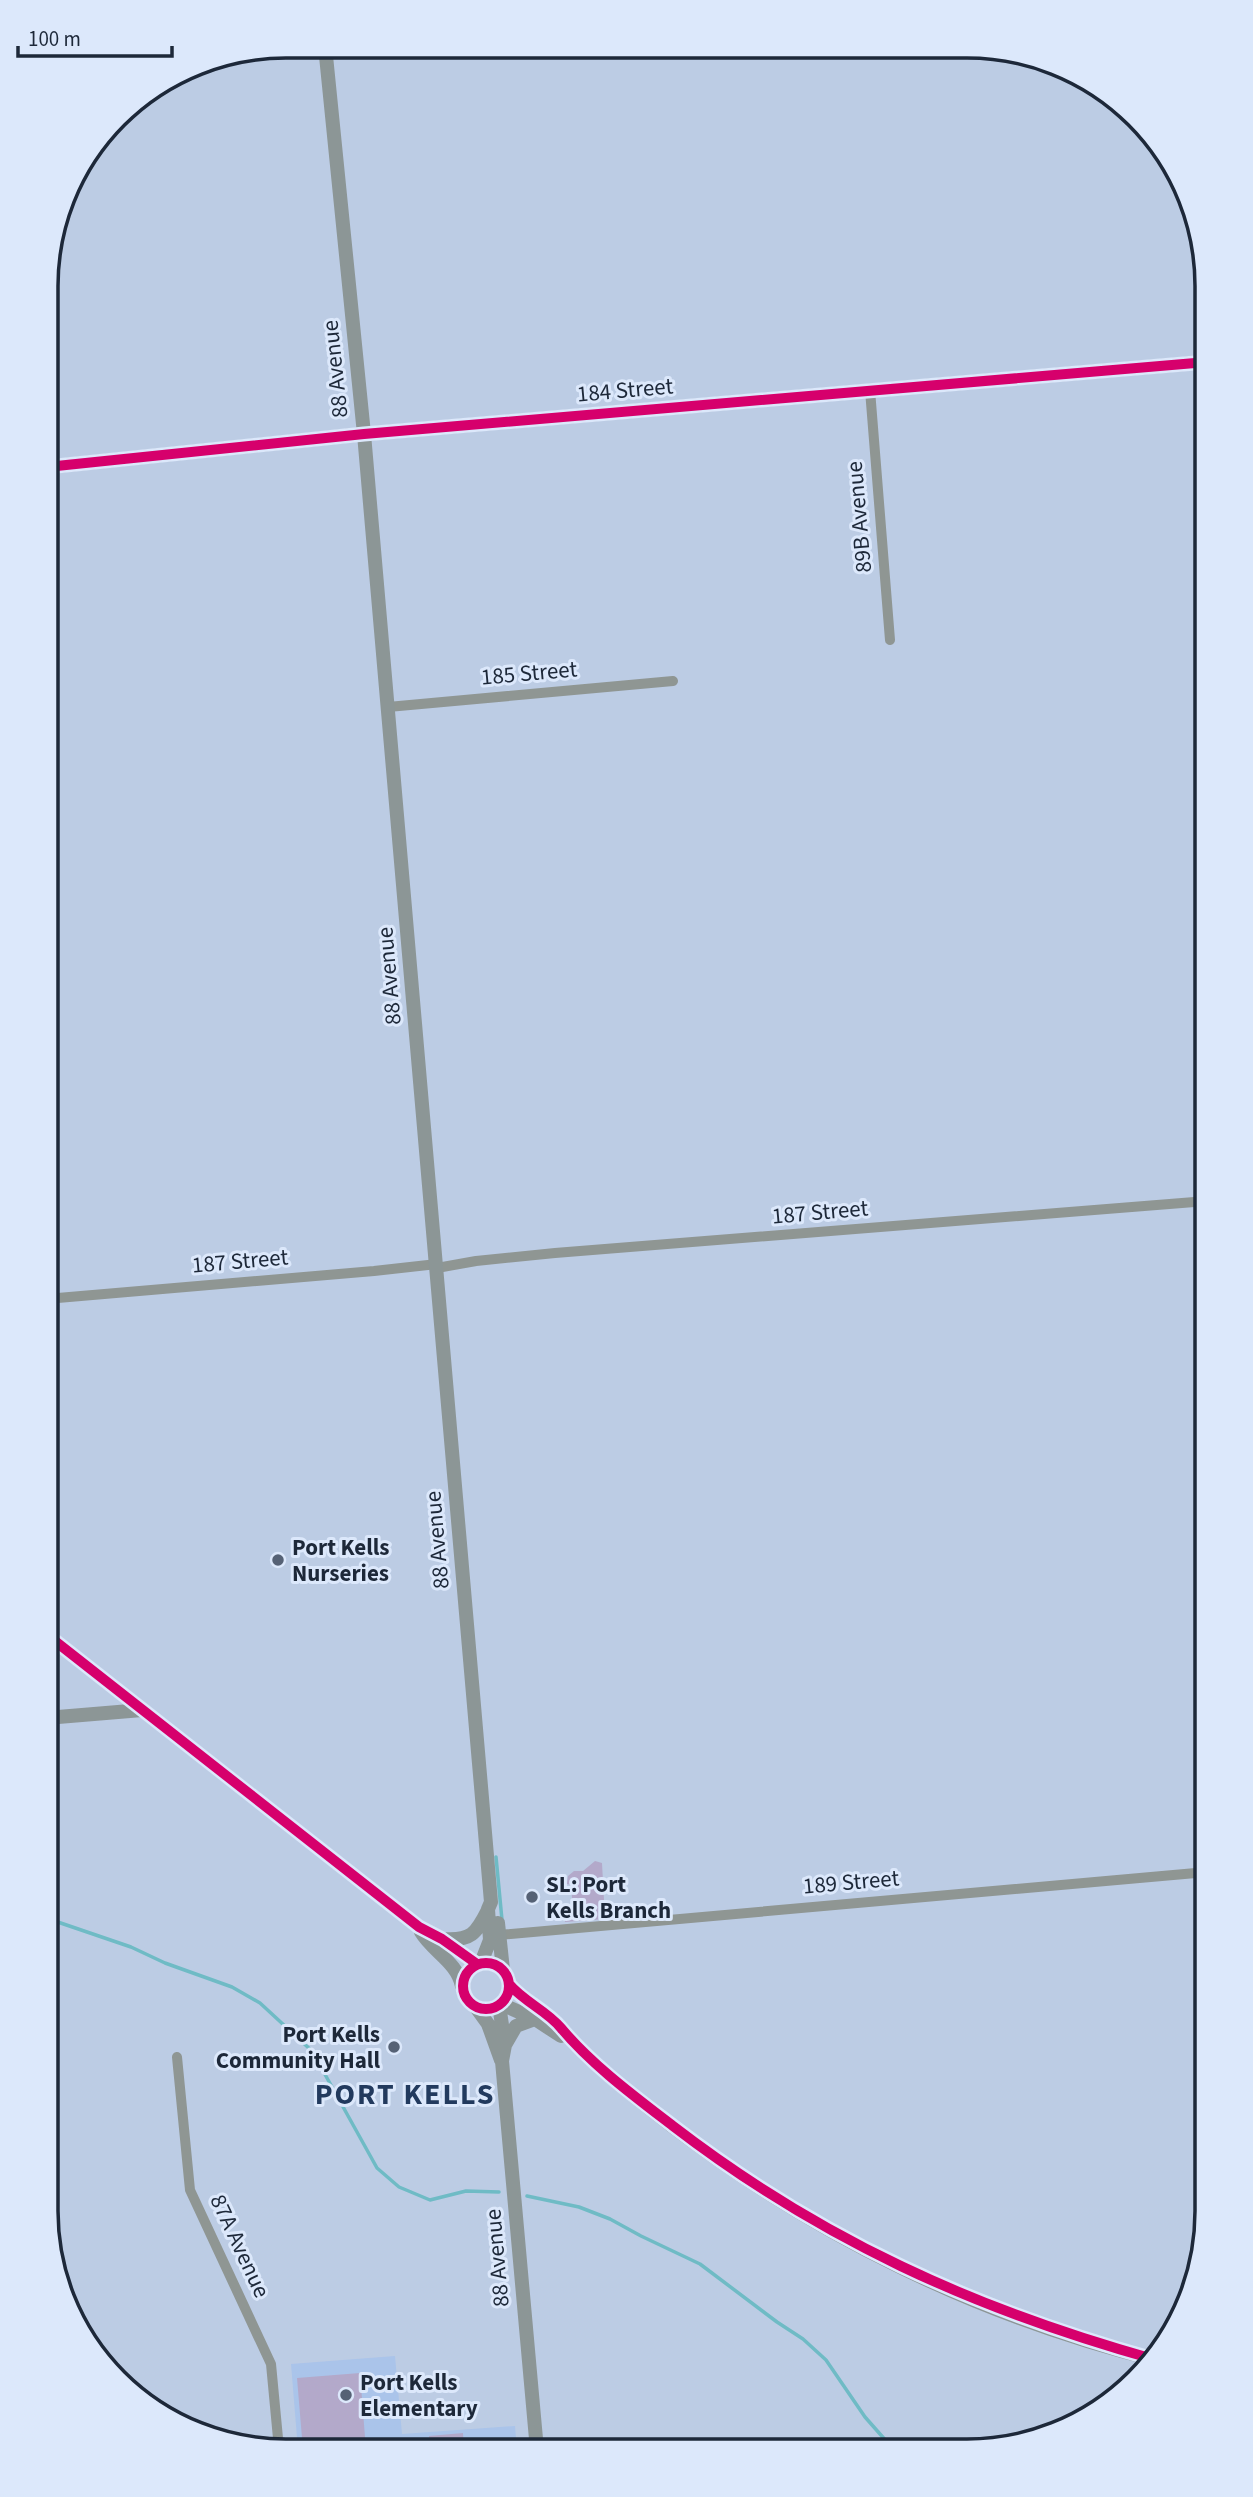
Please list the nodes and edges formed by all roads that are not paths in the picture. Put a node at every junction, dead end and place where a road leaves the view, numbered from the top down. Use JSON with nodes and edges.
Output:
{"nodes":[{"id":1,"x":326,"y":58,"type":"edge"},
{"id":2,"x":1195,"y":363,"type":"edge"},
{"id":3,"x":870,"y":390,"type":"junction"},
{"id":4,"x":364,"y":434,"type":"junction"},
{"id":5,"x":58,"y":466,"type":"edge"},
{"id":6,"x":890,"y":640,"type":"dead end"},
{"id":7,"x":673,"y":681,"type":"dead end"},
{"id":8,"x":388,"y":707,"type":"junction"},
{"id":9,"x":1195,"y":1202,"type":"edge"},
{"id":10,"x":437,"y":1266,"type":"junction"},
{"id":11,"x":58,"y":1298,"type":"edge"},
{"id":12,"x":58,"y":1644,"type":"edge"},
{"id":13,"x":142,"y":1710,"type":"junction"},
{"id":14,"x":58,"y":1717,"type":"edge"},
{"id":15,"x":1195,"y":1873,"type":"edge"},
{"id":16,"x":490,"y":1905,"type":"junction"},
{"id":17,"x":419,"y":1927,"type":"junction"},
{"id":18,"x":499,"y":1935,"type":"junction"},
{"id":19,"x":442,"y":1939,"type":"junction"},
{"id":20,"x":479,"y":1963,"type":"junction"},
{"id":21,"x":503,"y":1970,"type":"junction"},
{"id":22,"x":509,"y":1984,"type":"junction"},
{"id":23,"x":462,"y":1986,"type":"junction"},
{"id":24,"x":500,"y":2005,"type":"junction"},
{"id":25,"x":475,"y":2006,"type":"junction"},
{"id":26,"x":535,"y":2019,"type":"junction"},
{"id":27,"x":569,"y":2039,"type":"junction"},
{"id":28,"x":505,"y":2045,"type":"junction"},
{"id":29,"x":177,"y":2057,"type":"dead end"},
{"id":30,"x":502,"y":2061,"type":"junction"},
{"id":31,"x":1143,"y":2356,"type":"edge"},
{"id":32,"x":278,"y":2439,"type":"edge"},
{"id":33,"x":536,"y":2439,"type":"edge"}],
"edges":[{"from":1,"to":4,"type":"main road","name":"88 Avenue"},
{"from":2,"to":3,"type":"main road","name":"184 Street"},
{"from":3,"to":4,"type":"main road","name":"184 Street"},
{"from":3,"to":6,"type":"street","name":"89B Avenue"},
{"from":4,"to":5,"type":"main road","name":"184 Street"},
{"from":4,"to":8,"type":"main road","name":"88 Avenue"},
{"from":7,"to":8,"type":"street","name":"185 Street"},
{"from":8,"to":10,"type":"main road","name":"88 Avenue"},
{"from":9,"to":10,"type":"street","name":"187 Street"},
{"from":10,"to":11,"type":"street","name":"187 Street"},
{"from":10,"to":16,"type":"main road","name":"88 Avenue"},
{"from":12,"to":13,"type":"main road"},
{"from":13,"to":14,"type":"main road"},
{"from":13,"to":17,"type":"main road"},
{"from":15,"to":18,"type":"street","name":"189 Street"},
{"from":16,"to":18,"type":"main road","name":"88 Avenue"},
{"from":16,"to":19,"type":"main road"},
{"from":16,"to":20,"type":"main road","name":"88 Avenue"},
{"from":17,"to":19,"type":"main road"},
{"from":17,"to":23,"type":"main road"},
{"from":18,"to":21,"type":"main road","name":"88 Avenue"},
{"from":19,"to":20,"type":"main road"},
{"from":20,"to":21,"type":"main road"},
{"from":20,"to":23,"type":"main road"},
{"from":21,"to":22,"type":"main road"},
{"from":22,"to":24,"type":"main road"},
{"from":22,"to":27,"type":"main road"},
{"from":23,"to":25,"type":"main road"},
{"from":24,"to":25,"type":"main road"},
{"from":24,"to":26,"type":"main road"},
{"from":24,"to":28,"type":"main road","name":"88 Avenue"},
{"from":25,"to":30,"type":"main road","name":"88 Avenue"},
{"from":26,"to":27,"type":"main road"},
{"from":26,"to":28,"type":"main road"},
{"from":27,"to":31,"type":"main road"},
{"from":28,"to":30,"type":"main road","name":"88 Avenue"},
{"from":29,"to":32,"type":"street","name":"87A Avenue"},
{"from":30,"to":33,"type":"main road","name":"88 Avenue"}]}
